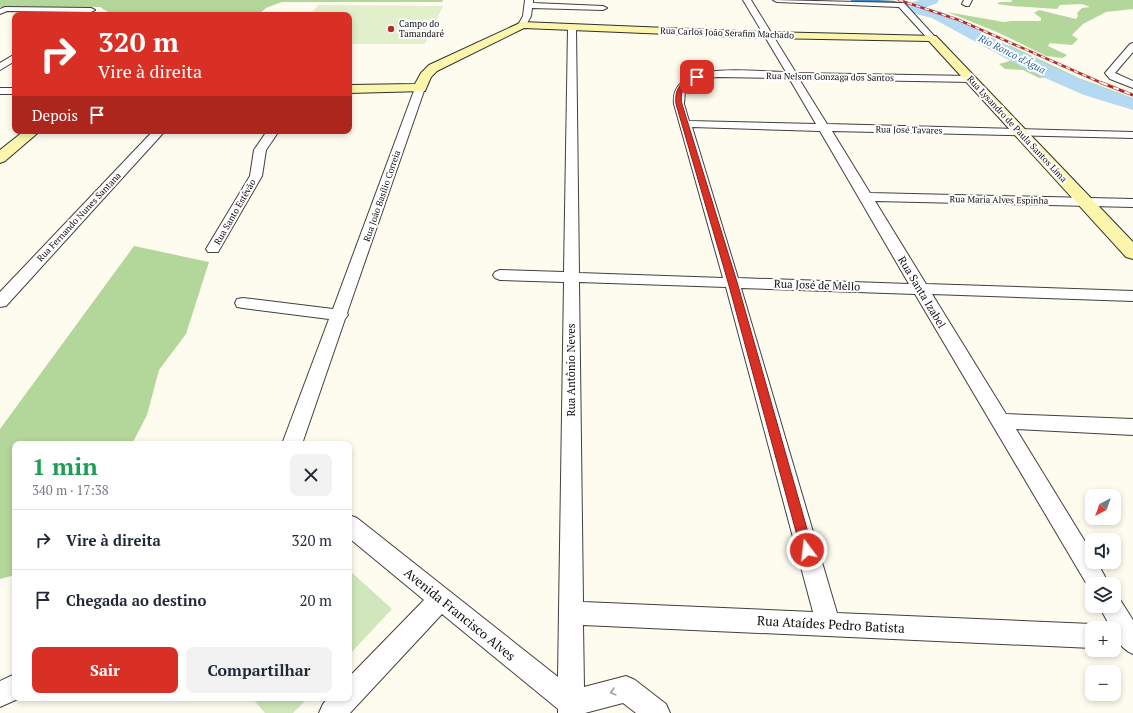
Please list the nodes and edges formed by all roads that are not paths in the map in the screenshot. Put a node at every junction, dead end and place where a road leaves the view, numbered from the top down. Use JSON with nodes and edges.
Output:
{"nodes":[{"id":1,"x":747,"y":0,"type":"edge"},
{"id":2,"x":777,"y":0,"type":"edge"},
{"id":3,"x":796,"y":0,"type":"edge"},
{"id":4,"x":529,"y":3,"type":"edge"},
{"id":5,"x":603,"y":8,"type":"dead end"},
{"id":6,"x":3,"y":10,"type":"edge"},
{"id":7,"x":88,"y":12,"type":"edge"},
{"id":8,"x":522,"y":25,"type":"junction"},
{"id":9,"x":572,"y":28,"type":"junction"},
{"id":10,"x":768,"y":35,"type":"junction"},
{"id":11,"x":932,"y":38,"type":"junction"},
{"id":12,"x":1133,"y":46,"type":"edge"},
{"id":13,"x":12,"y":59,"type":"edge"},
{"id":14,"x":0,"y":67,"type":"edge"},
{"id":15,"x":792,"y":76,"type":"junction"},
{"id":16,"x":971,"y":79,"type":"junction"},
{"id":17,"x":1133,"y":85,"type":"edge"},
{"id":18,"x":420,"y":88,"type":"junction"},
{"id":19,"x":352,"y":89,"type":"edge"},
{"id":20,"x":0,"y":91,"type":"edge"},
{"id":21,"x":12,"y":91,"type":"edge"},
{"id":22,"x":685,"y":124,"type":"junction"},
{"id":23,"x":823,"y":128,"type":"junction"},
{"id":24,"x":1020,"y":132,"type":"junction"},
{"id":25,"x":29,"y":134,"type":"edge"},
{"id":26,"x":156,"y":134,"type":"edge"},
{"id":27,"x":270,"y":134,"type":"edge"},
{"id":28,"x":1133,"y":135,"type":"edge"},
{"id":29,"x":0,"y":158,"type":"edge"},
{"id":30,"x":865,"y":197,"type":"junction"},
{"id":31,"x":1085,"y":202,"type":"junction"},
{"id":32,"x":1133,"y":203,"type":"edge"},
{"id":33,"x":213,"y":249,"type":"dead end"},
{"id":34,"x":1133,"y":253,"type":"edge"},
{"id":35,"x":500,"y":275,"type":"dead end"},
{"id":36,"x":571,"y":277,"type":"junction"},
{"id":37,"x":732,"y":282,"type":"junction"},
{"id":38,"x":920,"y":288,"type":"junction"},
{"id":39,"x":1133,"y":296,"type":"edge"},
{"id":40,"x":0,"y":302,"type":"edge"},
{"id":41,"x":243,"y":303,"type":"dead end"},
{"id":42,"x":340,"y":315,"type":"junction"},
{"id":43,"x":1000,"y":421,"type":"junction"},
{"id":44,"x":1133,"y":427,"type":"edge"},
{"id":45,"x":293,"y":441,"type":"edge"},
{"id":46,"x":352,"y":527,"type":"edge"},
{"id":47,"x":1094,"y":577,"type":"edge"},
{"id":48,"x":442,"y":599,"type":"junction"},
{"id":49,"x":571,"y":613,"type":"junction"},
{"id":50,"x":1115,"y":613,"type":"edge"},
{"id":51,"x":828,"y":624,"type":"junction"},
{"id":52,"x":1085,"y":636,"type":"edge"},
{"id":53,"x":1128,"y":639,"type":"edge"},
{"id":54,"x":352,"y":692,"type":"edge"},
{"id":55,"x":343,"y":701,"type":"edge"},
{"id":56,"x":573,"y":710,"type":"edge"},
{"id":57,"x":332,"y":713,"type":"edge"},
{"id":58,"x":657,"y":713,"type":"edge"}],
"edges":[{"from":1,"to":10,"type":"street","name":"Rua Santa Izabel"},
{"from":2,"to":3,"type":"street"},
{"from":3,"to":11,"type":"street","name":"Rua Lysandro de Paula Santos Lima"},
{"from":4,"to":5,"type":"street"},
{"from":4,"to":8,"type":"street"},
{"from":6,"to":7,"type":"street"},
{"from":8,"to":9,"type":"street","name":"Rua Carlos João Serafim Machado"},
{"from":8,"to":18,"type":"street","name":"Rua João Basílio Correia"},
{"from":9,"to":10,"type":"street","name":"Rua Carlos João Serafim Machado"},
{"from":9,"to":36,"type":"street","name":"Rua Antônio Neves"},
{"from":10,"to":11,"type":"street","name":"Rua Carlos João Serafim Machado"},
{"from":10,"to":15,"type":"street","name":"Rua Santa Izabel"},
{"from":11,"to":16,"type":"street","name":"Rua Lysandro de Paula Santos Lima"},
{"from":12,"to":17,"type":"street"},
{"from":13,"to":14,"type":"street"},
{"from":15,"to":16,"type":"street","name":"Rua Nelson Gonzaga dos Santos"},
{"from":15,"to":22,"type":"street","name":"Rua Nelson Gonzaga dos Santos"},
{"from":15,"to":23,"type":"street","name":"Rua Santa Izabel"},
{"from":16,"to":24,"type":"street","name":"Rua Lysandro de Paula Santos Lima"},
{"from":18,"to":19,"type":"street"},
{"from":18,"to":42,"type":"street","name":"Rua João Basílio Correia"},
{"from":20,"to":21,"type":"street"},
{"from":22,"to":23,"type":"street","name":"Rua José Tavares"},
{"from":22,"to":37,"type":"street"},
{"from":23,"to":24,"type":"street","name":"Rua José Tavares"},
{"from":23,"to":30,"type":"street","name":"Rua Santa Izabel"},
{"from":24,"to":28,"type":"street","name":"Rua José Tavares"},
{"from":24,"to":31,"type":"street","name":"Rua Lysandro de Paula Santos Lima"},
{"from":25,"to":29,"type":"street"},
{"from":26,"to":40,"type":"street","name":"Rua Fernando Nunes Santana"},
{"from":27,"to":33,"type":"street","name":"Rua Santo Estêvão"},
{"from":30,"to":31,"type":"street","name":"Rua Maria Alves Espinha"},
{"from":30,"to":38,"type":"street","name":"Rua Santa Izabel"},
{"from":31,"to":32,"type":"street","name":"Rua Maria Alves Espinha"},
{"from":31,"to":34,"type":"street","name":"Rua Lysandro de Paula Santos Lima"},
{"from":35,"to":36,"type":"street","name":"Rua José de Mello"},
{"from":36,"to":37,"type":"street","name":"Rua José de Mello"},
{"from":36,"to":49,"type":"street","name":"Rua Antônio Neves"},
{"from":37,"to":38,"type":"street","name":"Rua José de Mello"},
{"from":37,"to":51,"type":"street"},
{"from":38,"to":39,"type":"street","name":"Rua José de Mello"},
{"from":38,"to":43,"type":"street","name":"Rua Santa Izabel"},
{"from":41,"to":42,"type":"street"},
{"from":42,"to":45,"type":"street","name":"Rua João Basílio Correia"},
{"from":43,"to":44,"type":"street"},
{"from":43,"to":47,"type":"street","name":"Rua Santa Izabel"},
{"from":46,"to":48,"type":"street","name":"Avenida Francisco Alves"},
{"from":48,"to":54,"type":"street"},
{"from":48,"to":56,"type":"street","name":"Avenida Francisco Alves"},
{"from":49,"to":51,"type":"street","name":"Rua Ataídes Pedro Batista"},
{"from":49,"to":56,"type":"street","name":"Rua Antônio Neves"},
{"from":50,"to":53,"type":"street"},
{"from":51,"to":52,"type":"street","name":"Rua Ataídes Pedro Batista"},
{"from":55,"to":57,"type":"street"},
{"from":58,"to":56,"type":"street","one_way":true}]}
